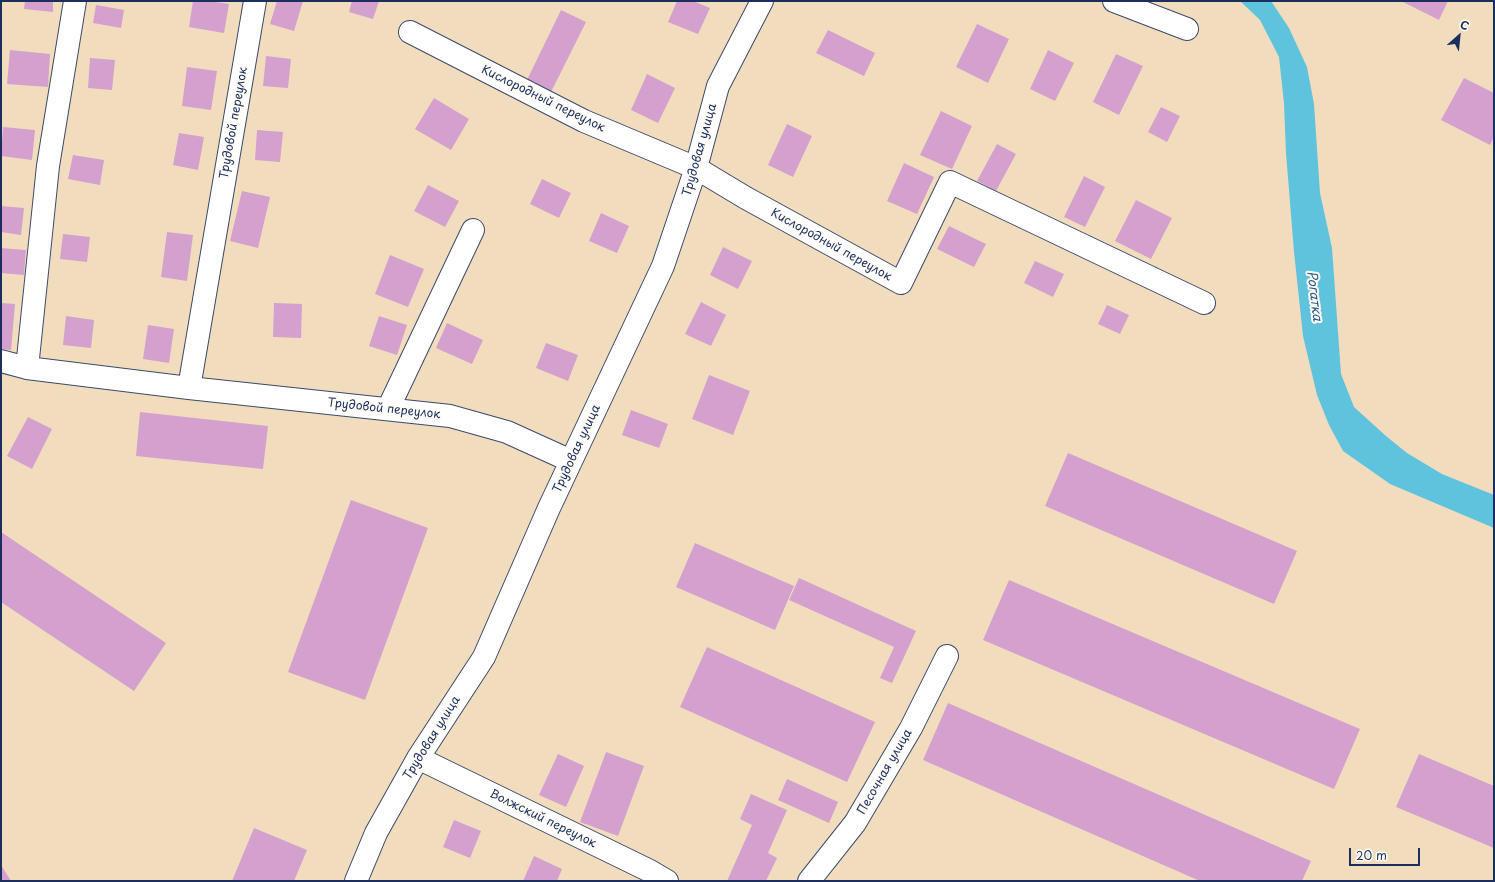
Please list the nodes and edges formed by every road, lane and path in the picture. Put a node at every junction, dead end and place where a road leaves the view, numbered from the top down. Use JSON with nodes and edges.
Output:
{"nodes":[{"id":1,"x":75,"y":1,"type":"edge"},
{"id":2,"x":255,"y":1,"type":"edge"},
{"id":3,"x":762,"y":1,"type":"edge"},
{"id":4,"x":1114,"y":1,"type":"edge"},
{"id":5,"x":1187,"y":29,"type":"dead end"},
{"id":6,"x":410,"y":32,"type":"dead end"},
{"id":7,"x":696,"y":168,"type":"junction"},
{"id":8,"x":473,"y":230,"type":"dead end"},
{"id":9,"x":1204,"y":303,"type":"dead end"},
{"id":10,"x":1,"y":361,"type":"edge"},
{"id":11,"x":28,"y":368,"type":"junction"},
{"id":12,"x":189,"y":388,"type":"junction"},
{"id":13,"x":388,"y":409,"type":"junction"},
{"id":14,"x":571,"y":461,"type":"junction"},
{"id":15,"x":947,"y":656,"type":"dead end"},
{"id":16,"x":418,"y":758,"type":"junction"},
{"id":17,"x":356,"y":881,"type":"edge"},
{"id":18,"x":667,"y":881,"type":"edge"},
{"id":19,"x":809,"y":881,"type":"edge"}],
"edges":[{"from":1,"to":11,"type":"street"},
{"from":2,"to":12,"type":"street","name":"Трудовой переулок"},
{"from":3,"to":7,"type":"street","name":"Трудовая улица"},
{"from":4,"to":5,"type":"street"},
{"from":6,"to":7,"type":"street","name":"Кислородный переулок"},
{"from":7,"to":9,"type":"street","name":"Кислородный переулок"},
{"from":7,"to":14,"type":"street","name":"Трудовая улица"},
{"from":8,"to":13,"type":"street"},
{"from":10,"to":11,"type":"street","name":"Трудовой переулок"},
{"from":11,"to":12,"type":"street","name":"Трудовой переулок"},
{"from":12,"to":13,"type":"street","name":"Трудовой переулок"},
{"from":13,"to":14,"type":"street","name":"Трудовой переулок"},
{"from":14,"to":16,"type":"street","name":"Трудовая улица"},
{"from":15,"to":19,"type":"street","name":"Песочная улица"},
{"from":16,"to":17,"type":"street","name":"Трудовая улица"},
{"from":16,"to":18,"type":"street","name":"Волжский переулок"}]}
